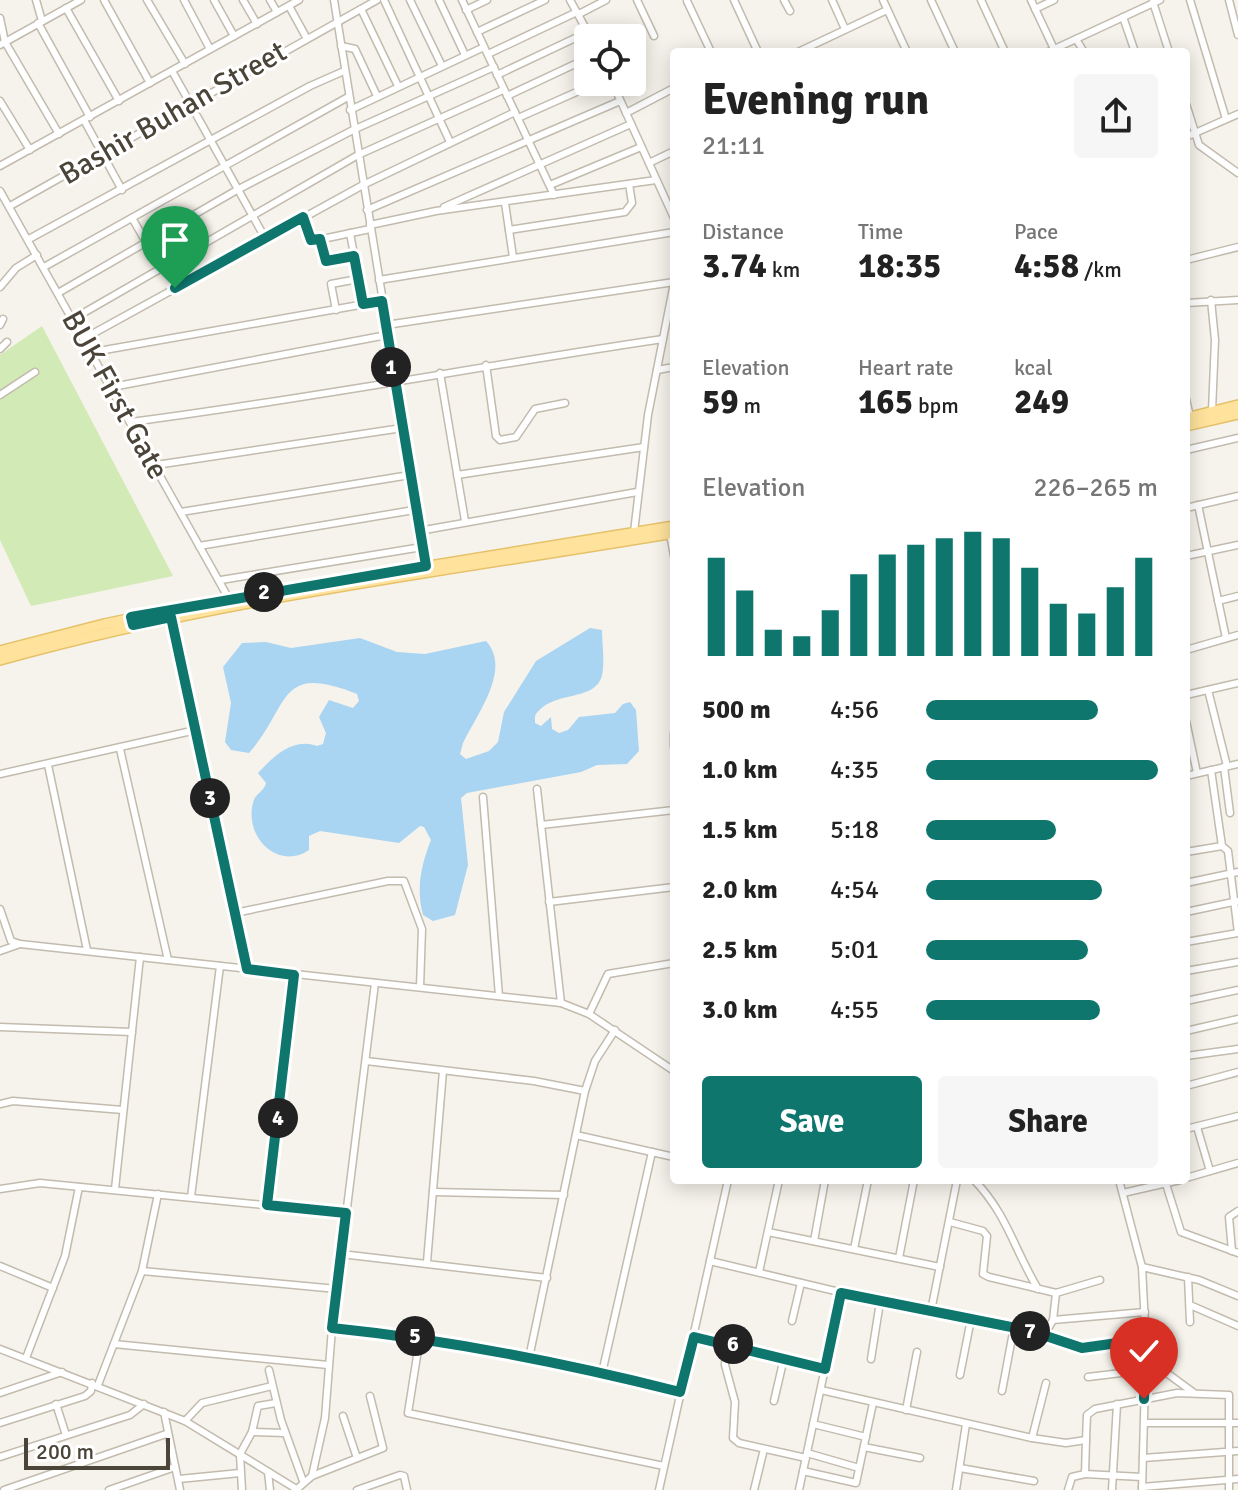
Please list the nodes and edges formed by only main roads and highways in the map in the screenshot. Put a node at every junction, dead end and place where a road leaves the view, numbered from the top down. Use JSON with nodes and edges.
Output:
{"nodes":[{"id":1,"x":1238,"y":405,"type":"edge"},
{"id":2,"x":1238,"y":414,"type":"edge"},
{"id":3,"x":1190,"y":419,"type":"edge"},
{"id":4,"x":1190,"y":420,"type":"edge"},
{"id":5,"x":670,"y":531,"type":"edge"},
{"id":6,"x":670,"y":532,"type":"edge"},
{"id":7,"x":132,"y":621,"type":"junction"},
{"id":8,"x":0,"y":651,"type":"edge"},
{"id":9,"x":0,"y":660,"type":"edge"}],
"edges":[{"from":1,"to":3,"type":"main road"},
{"from":2,"to":4,"type":"main road"},
{"from":5,"to":7,"type":"main road"},
{"from":6,"to":7,"type":"main road"},
{"from":7,"to":8,"type":"main road"},
{"from":7,"to":9,"type":"main road"}]}
